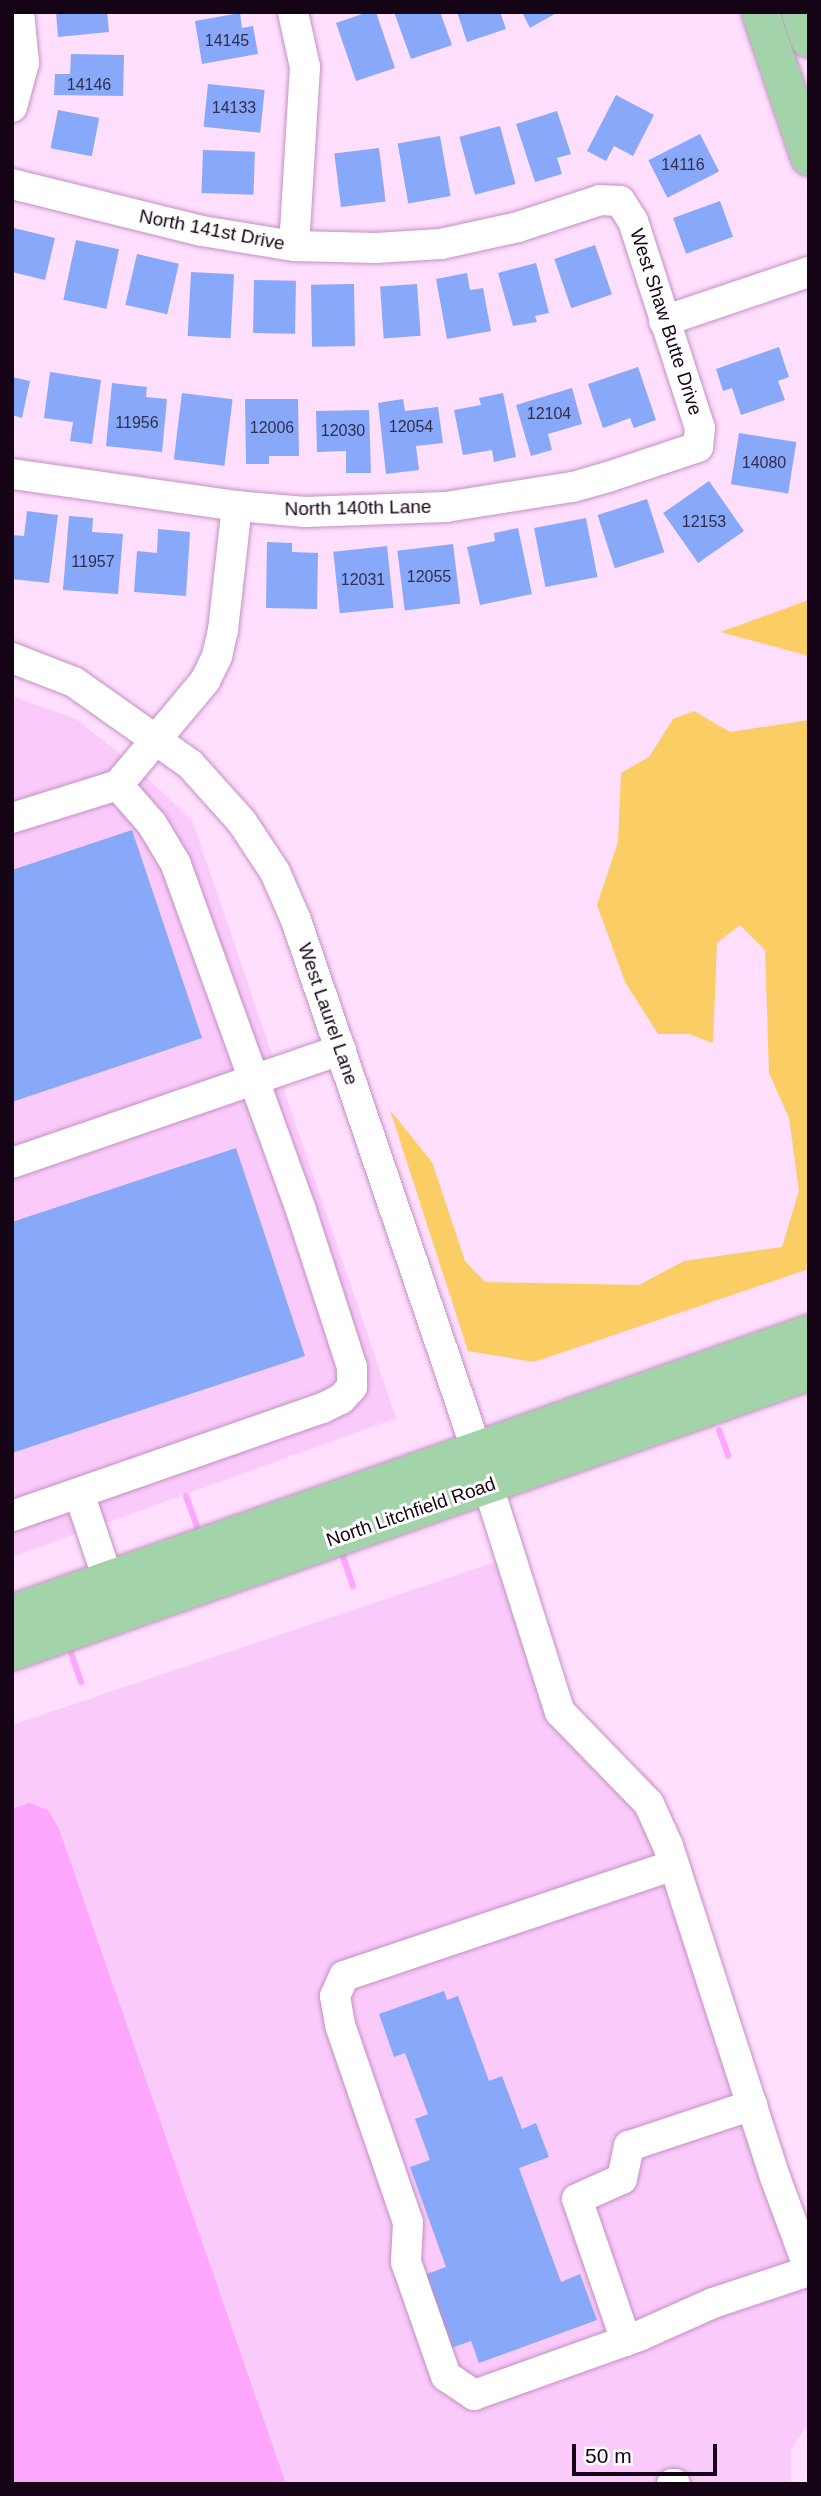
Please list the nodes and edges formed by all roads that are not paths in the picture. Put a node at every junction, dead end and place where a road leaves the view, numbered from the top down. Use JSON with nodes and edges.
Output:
{"nodes":[{"id":1,"x":19,"y":12,"type":"edge"},
{"id":2,"x":293,"y":12,"type":"edge"},
{"id":3,"x":760,"y":12,"type":"edge"},
{"id":4,"x":800,"y":12,"type":"edge"},
{"id":5,"x":809,"y":39,"type":"edge"},
{"id":6,"x":12,"y":107,"type":"edge"},
{"id":7,"x":809,"y":157,"type":"edge"},
{"id":8,"x":12,"y":184,"type":"edge"},
{"id":9,"x":620,"y":201,"type":"joint"},
{"id":10,"x":294,"y":246,"type":"junction"},
{"id":11,"x":809,"y":272,"type":"edge"},
{"id":12,"x":664,"y":321,"type":"junction"},
{"id":13,"x":698,"y":446,"type":"joint"},
{"id":14,"x":12,"y":474,"type":"edge"},
{"id":15,"x":237,"y":506,"type":"junction"},
{"id":16,"x":12,"y":658,"type":"edge"},
{"id":17,"x":157,"y":738,"type":"junction"},
{"id":18,"x":118,"y":785,"type":"junction"},
{"id":19,"x":12,"y":818,"type":"edge"},
{"id":20,"x":341,"y":1050,"type":"junction"},
{"id":21,"x":254,"y":1080,"type":"junction"},
{"id":22,"x":12,"y":1163,"type":"edge"},
{"id":23,"x":809,"y":1333,"type":"edge"},
{"id":24,"x":809,"y":1371,"type":"edge"},
{"id":25,"x":477,"y":1451,"type":"junction"},
{"id":26,"x":489,"y":1485,"type":"junction"},
{"id":27,"x":79,"y":1493,"type":"junction"},
{"id":28,"x":12,"y":1516,"type":"edge"},
{"id":29,"x":108,"y":1579,"type":"junction"},
{"id":30,"x":12,"y":1613,"type":"edge"},
{"id":31,"x":12,"y":1651,"type":"edge"},
{"id":32,"x":674,"y":1865,"type":"junction"},
{"id":33,"x":752,"y":2105,"type":"junction"},
{"id":34,"x":809,"y":2270,"type":"edge"},
{"id":35,"x":633,"y":2339,"type":"junction"}],
"edges":[{"from":1,"to":6,"type":"street"},
{"from":2,"to":10,"type":"street"},
{"from":3,"to":7,"type":"main road"},
{"from":4,"to":5,"type":"main road"},
{"from":8,"to":10,"type":"street","name":"North 141st Drive"},
{"from":9,"to":10,"type":"street","name":"North 141st Drive"},
{"from":9,"to":12,"type":"street","name":"West Shaw Butte Drive"},
{"from":11,"to":12,"type":"street"},
{"from":12,"to":13,"type":"street","name":"West Shaw Butte Drive"},
{"from":13,"to":15,"type":"street","name":"North 140th Lane"},
{"from":14,"to":15,"type":"street","name":"North 140th Lane"},
{"from":15,"to":17,"type":"street"},
{"from":16,"to":17,"type":"street","name":"West Laurel Lane"},
{"from":17,"to":18,"type":"street"},
{"from":17,"to":20,"type":"street","name":"West Laurel Lane"},
{"from":18,"to":19,"type":"street"},
{"from":18,"to":21,"type":"street"},
{"from":20,"to":21,"type":"street"},
{"from":20,"to":25,"type":"street","name":"West Laurel Lane"},
{"from":21,"to":22,"type":"street"},
{"from":21,"to":27,"type":"street"},
{"from":23,"to":25,"type":"main road","name":"North Litchfield Road"},
{"from":24,"to":26,"type":"main road","name":"North Litchfield Road"},
{"from":25,"to":26,"type":"street","name":"West Laurel Lane"},
{"from":25,"to":29,"type":"main road","name":"North Litchfield Road"},
{"from":26,"to":31,"type":"main road","name":"North Litchfield Road"},
{"from":26,"to":32,"type":"street","name":"West Laurel Lane"},
{"from":27,"to":28,"type":"street"},
{"from":27,"to":29,"type":"street"},
{"from":29,"to":30,"type":"main road","name":"North Litchfield Road"},
{"from":32,"to":33,"type":"street","name":"West Laurel Lane"},
{"from":32,"to":35,"type":"street"},
{"from":33,"to":34,"type":"street","name":"West Laurel Lane"},
{"from":33,"to":35,"type":"street"},
{"from":34,"to":35,"type":"street"}]}
